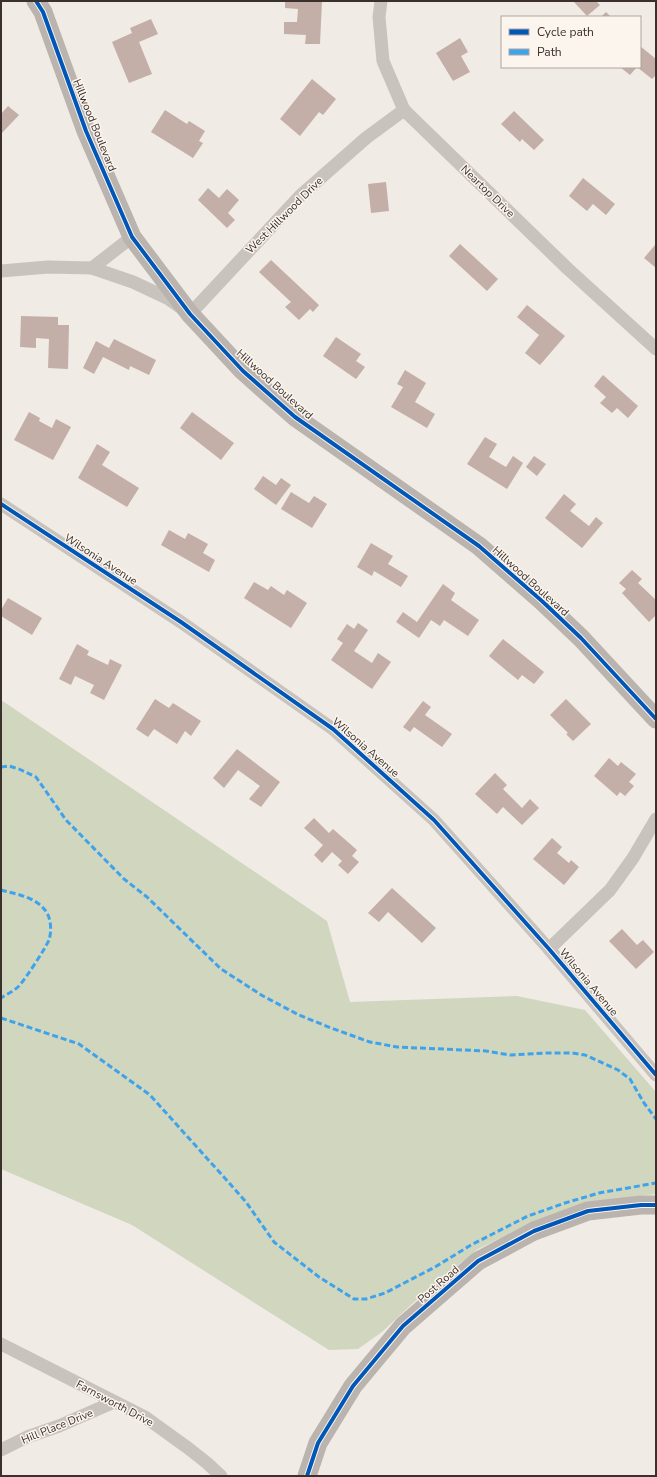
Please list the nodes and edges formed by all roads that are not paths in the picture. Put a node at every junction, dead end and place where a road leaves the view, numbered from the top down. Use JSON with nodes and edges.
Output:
{"nodes":[{"id":1,"x":36,"y":1,"type":"edge"},
{"id":2,"x":381,"y":1,"type":"edge"},
{"id":3,"x":404,"y":110,"type":"junction"},
{"id":4,"x":132,"y":237,"type":"junction"},
{"id":5,"x":92,"y":268,"type":"junction"},
{"id":6,"x":1,"y":271,"type":"edge"},
{"id":7,"x":190,"y":314,"type":"junction"},
{"id":8,"x":656,"y":349,"type":"edge"},
{"id":9,"x":1,"y":504,"type":"edge"},
{"id":10,"x":656,"y":719,"type":"edge"},
{"id":11,"x":656,"y":819,"type":"edge"},
{"id":12,"x":550,"y":949,"type":"junction"},
{"id":13,"x":656,"y":1075,"type":"edge"},
{"id":14,"x":656,"y":1205,"type":"edge"},
{"id":15,"x":1,"y":1344,"type":"edge"},
{"id":16,"x":114,"y":1402,"type":"junction"},
{"id":17,"x":1,"y":1450,"type":"edge"},
{"id":18,"x":221,"y":1476,"type":"edge"},
{"id":19,"x":307,"y":1476,"type":"edge"}],
"edges":[{"from":1,"to":4,"type":"street","name":"Hillwood Boulevard"},
{"from":2,"to":3,"type":"street","name":"Neartop Drive"},
{"from":3,"to":7,"type":"street","name":"West Hillwood Drive"},
{"from":3,"to":8,"type":"street","name":"Neartop Drive"},
{"from":4,"to":5,"type":"street"},
{"from":4,"to":7,"type":"street","name":"Hillwood Boulevard"},
{"from":5,"to":6,"type":"street"},
{"from":5,"to":7,"type":"street"},
{"from":7,"to":10,"type":"street","name":"Hillwood Boulevard"},
{"from":9,"to":12,"type":"street","name":"Wilsonia Avenue"},
{"from":11,"to":12,"type":"street"},
{"from":12,"to":13,"type":"street","name":"Wilsonia Avenue"},
{"from":14,"to":19,"type":"street","name":"Post Road"},
{"from":15,"to":16,"type":"street","name":"Farnsworth Drive"},
{"from":16,"to":17,"type":"street","name":"Hill Place Drive"},
{"from":16,"to":18,"type":"street","name":"Farnsworth Drive"}]}
